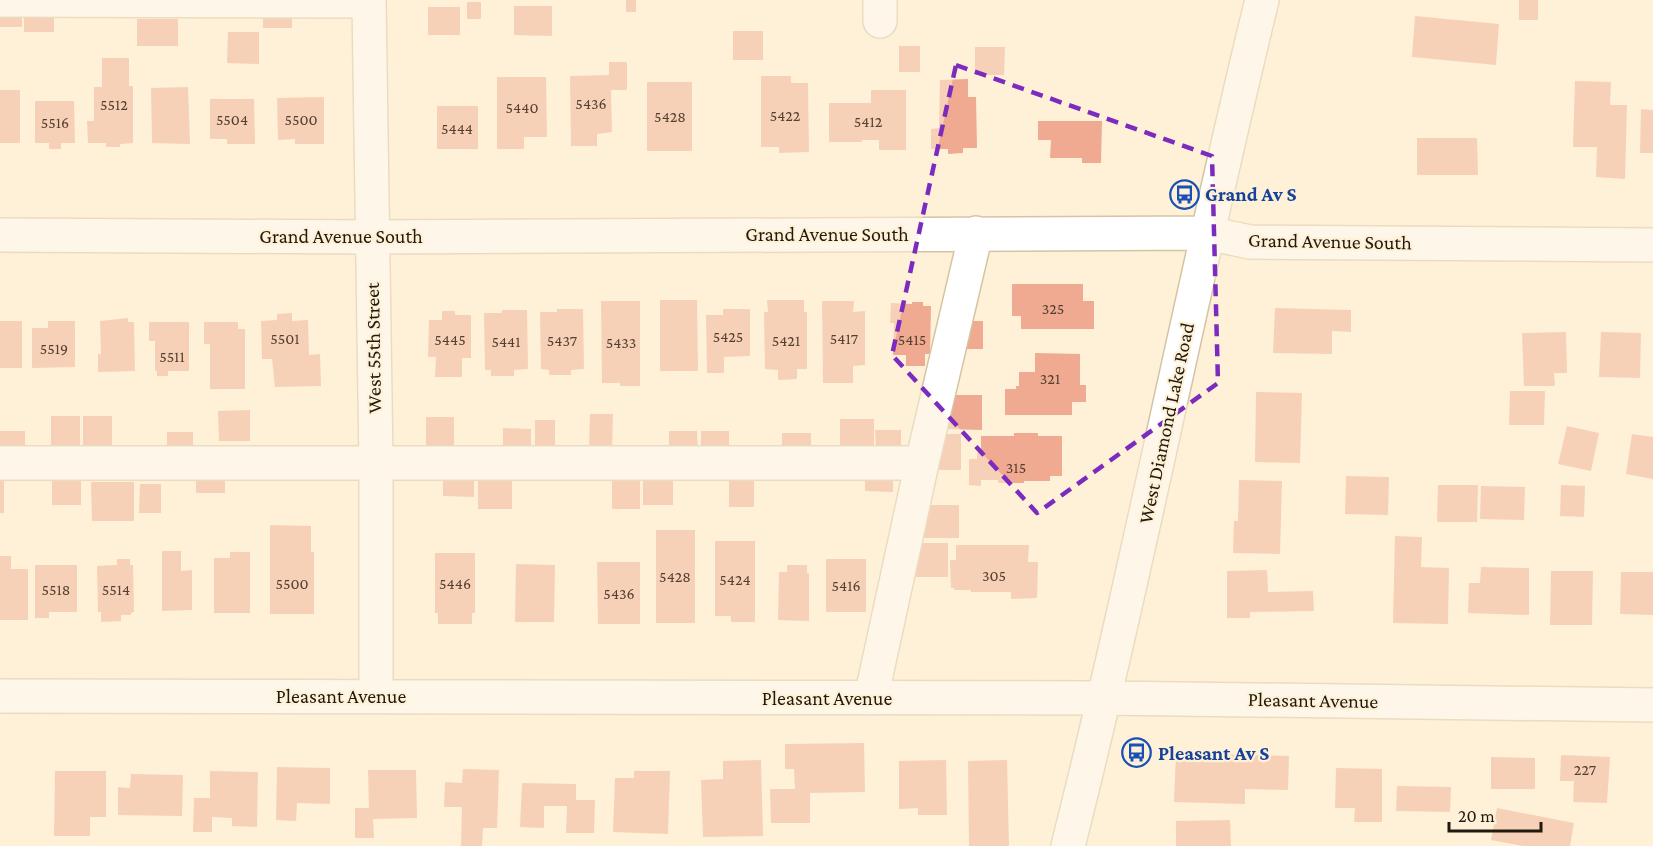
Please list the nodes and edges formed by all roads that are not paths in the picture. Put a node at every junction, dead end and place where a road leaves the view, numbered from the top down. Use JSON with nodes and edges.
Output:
{"nodes":[{"id":1,"x":0,"y":0,"type":"edge"},
{"id":2,"x":369,"y":0,"type":"edge"},
{"id":3,"x":1262,"y":0,"type":"edge"},
{"id":4,"x":976,"y":233,"type":"junction"},
{"id":5,"x":1207,"y":233,"type":"junction"},
{"id":6,"x":0,"y":235,"type":"edge"},
{"id":7,"x":372,"y":237,"type":"junction"},
{"id":8,"x":1653,"y":245,"type":"edge"},
{"id":9,"x":0,"y":463,"type":"edge"},
{"id":10,"x":922,"y":463,"type":"junction"},
{"id":11,"x":376,"y":464,"type":"junction"},
{"id":12,"x":0,"y":696,"type":"edge"},
{"id":13,"x":376,"y":696,"type":"junction"},
{"id":14,"x":871,"y":698,"type":"junction"},
{"id":15,"x":1105,"y":698,"type":"junction"},
{"id":16,"x":1653,"y":705,"type":"edge"},
{"id":17,"x":1068,"y":846,"type":"edge"}],
"edges":[{"from":1,"to":2,"type":"street"},
{"from":2,"to":7,"type":"street","name":"West 55th Street"},
{"from":3,"to":5,"type":"street","name":"West Diamond Lake Road"},
{"from":4,"to":5,"type":"street","name":"Grand Avenue South"},
{"from":4,"to":7,"type":"street","name":"Grand Avenue South"},
{"from":4,"to":10,"type":"street"},
{"from":5,"to":8,"type":"street","name":"Grand Avenue South"},
{"from":5,"to":15,"type":"street","name":"West Diamond Lake Road"},
{"from":6,"to":7,"type":"street","name":"Grand Avenue South"},
{"from":7,"to":11,"type":"street","name":"West 55th Street"},
{"from":9,"to":11,"type":"street"},
{"from":10,"to":11,"type":"street"},
{"from":10,"to":14,"type":"street"},
{"from":11,"to":13,"type":"street","name":"West 55th Street"},
{"from":12,"to":13,"type":"street","name":"Pleasant Avenue"},
{"from":13,"to":14,"type":"street","name":"Pleasant Avenue"},
{"from":14,"to":15,"type":"street","name":"Pleasant Avenue"},
{"from":15,"to":16,"type":"street","name":"Pleasant Avenue"},
{"from":15,"to":17,"type":"street","name":"West Diamond Lake Road"}]}
